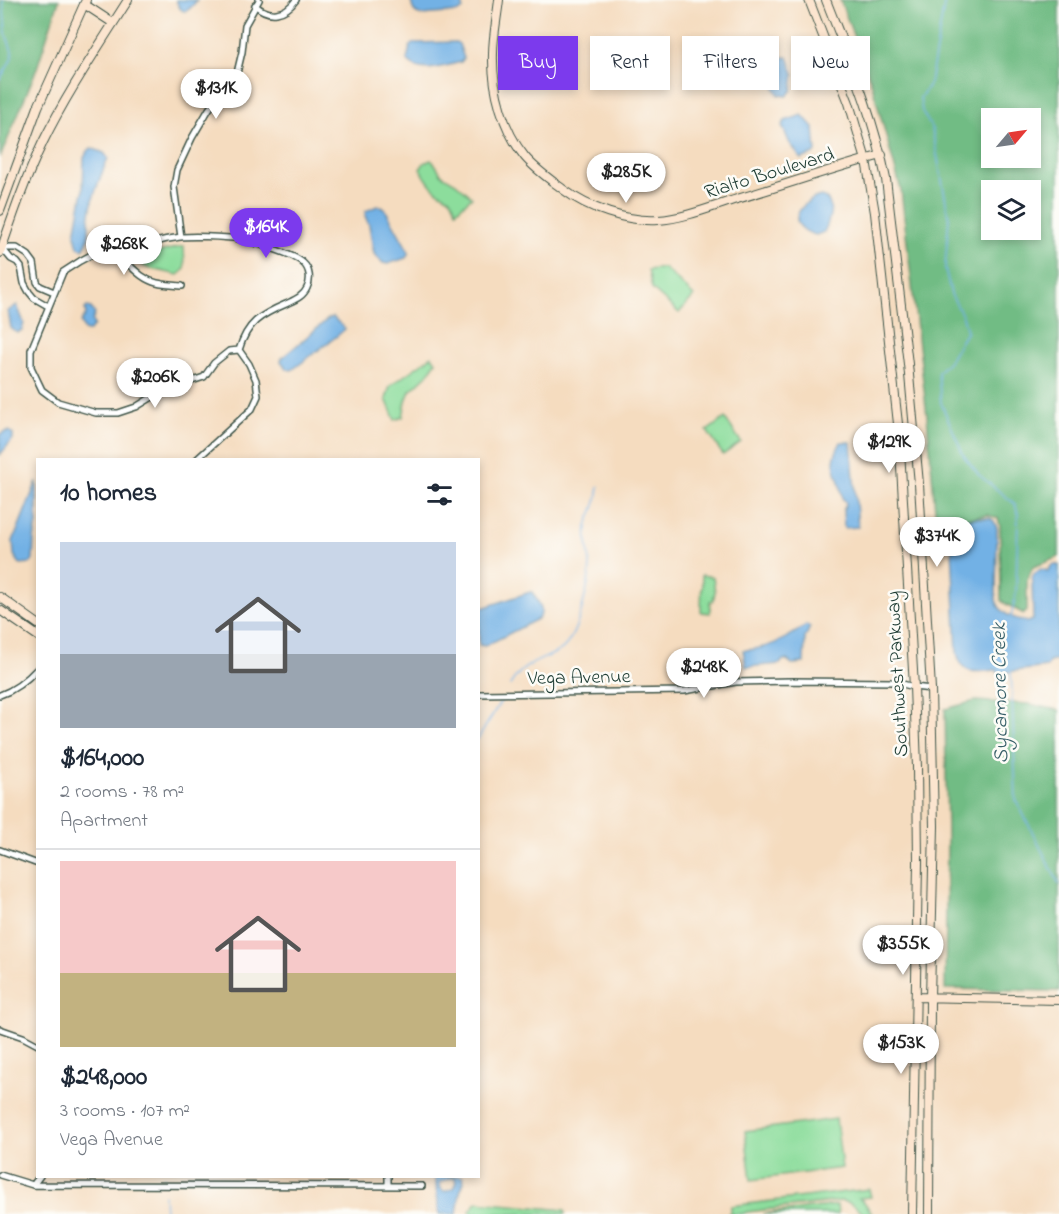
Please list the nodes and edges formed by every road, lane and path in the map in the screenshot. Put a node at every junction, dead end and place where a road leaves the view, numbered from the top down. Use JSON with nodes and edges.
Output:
{"nodes":[{"id":1,"x":128,"y":0,"type":"edge"},
{"id":2,"x":296,"y":0,"type":"edge"},
{"id":3,"x":500,"y":0,"type":"edge"},
{"id":4,"x":809,"y":0,"type":"edge"},
{"id":5,"x":826,"y":0,"type":"edge"},
{"id":6,"x":85,"y":2,"type":"edge"},
{"id":7,"x":257,"y":3,"type":"edge"},
{"id":8,"x":113,"y":23,"type":"junction"},
{"id":9,"x":882,"y":155,"type":"junction"},
{"id":10,"x":866,"y":160,"type":"junction"},
{"id":11,"x":0,"y":211,"type":"edge"},
{"id":12,"x":181,"y":237,"type":"junction"},
{"id":13,"x":0,"y":250,"type":"edge"},
{"id":14,"x":127,"y":262,"type":"junction"},
{"id":15,"x":182,"y":286,"type":"dead end"},
{"id":16,"x":54,"y":292,"type":"junction"},
{"id":17,"x":48,"y":306,"type":"junction"},
{"id":18,"x":239,"y":350,"type":"junction"},
{"id":19,"x":198,"y":458,"type":"edge"},
{"id":20,"x":0,"y":597,"type":"edge"},
{"id":21,"x":0,"y":610,"type":"edge"},
{"id":22,"x":36,"y":623,"type":"edge"},
{"id":23,"x":36,"y":635,"type":"edge"},
{"id":24,"x":36,"y":670,"type":"edge"},
{"id":25,"x":914,"y":687,"type":"junction"},
{"id":26,"x":931,"y":689,"type":"junction"},
{"id":27,"x":480,"y":694,"type":"edge"},
{"id":28,"x":0,"y":695,"type":"edge"},
{"id":29,"x":0,"y":850,"type":"edge"},
{"id":30,"x":36,"y":863,"type":"edge"},
{"id":31,"x":916,"y":997,"type":"junction"},
{"id":32,"x":930,"y":998,"type":"junction"},
{"id":33,"x":1059,"y":1000,"type":"edge"},
{"id":34,"x":0,"y":1029,"type":"edge"},
{"id":35,"x":36,"y":1044,"type":"edge"},
{"id":36,"x":912,"y":1153,"type":"junction"},
{"id":37,"x":929,"y":1153,"type":"junction"},
{"id":38,"x":0,"y":1175,"type":"edge"},
{"id":39,"x":38,"y":1178,"type":"edge"},
{"id":40,"x":388,"y":1178,"type":"edge"},
{"id":41,"x":33,"y":1185,"type":"junction"},
{"id":42,"x":422,"y":1185,"type":"dead end"},
{"id":43,"x":388,"y":1186,"type":"junction"},
{"id":44,"x":912,"y":1214,"type":"edge"},
{"id":45,"x":929,"y":1214,"type":"edge"}],
"edges":[{"from":1,"to":8,"type":"main road"},
{"from":2,"to":7,"type":"street"},
{"from":3,"to":10,"type":"main road","name":"Rialto Boulevard"},
{"from":4,"to":10,"type":"main road","name":"Southwest Parkway"},
{"from":5,"to":9,"type":"main road","name":"Southwest Parkway"},
{"from":6,"to":8,"type":"main road"},
{"from":6,"to":11,"type":"main road"},
{"from":7,"to":12,"type":"street"},
{"from":8,"to":13,"type":"main road"},
{"from":9,"to":10,"type":"main road","name":"Rialto Boulevard"},
{"from":9,"to":26,"type":"main road","name":"Southwest Parkway"},
{"from":10,"to":25,"type":"main road","name":"Southwest Parkway"},
{"from":12,"to":14,"type":"street"},
{"from":12,"to":18,"type":"street"},
{"from":13,"to":16,"type":"street"},
{"from":13,"to":17,"type":"street"},
{"from":14,"to":15,"type":"street"},
{"from":14,"to":16,"type":"street"},
{"from":16,"to":17,"type":"street"},
{"from":17,"to":18,"type":"street"},
{"from":18,"to":19,"type":"street"},
{"from":20,"to":22,"type":"main road"},
{"from":21,"to":23,"type":"main road"},
{"from":24,"to":28,"type":"street"},
{"from":25,"to":26,"type":"street","name":"Vega Avenue"},
{"from":25,"to":27,"type":"street","name":"Vega Avenue"},
{"from":25,"to":31,"type":"main road","name":"Southwest Parkway"},
{"from":26,"to":32,"type":"main road","name":"Southwest Parkway"},
{"from":29,"to":30,"type":"street"},
{"from":31,"to":32,"type":"main road"},
{"from":31,"to":36,"type":"main road","name":"Southwest Parkway"},
{"from":32,"to":33,"type":"main road"},
{"from":32,"to":37,"type":"main road","name":"Southwest Parkway"},
{"from":34,"to":35,"type":"street"},
{"from":36,"to":37,"type":"main road"},
{"from":36,"to":44,"type":"main road","name":"Southwest Parkway"},
{"from":37,"to":45,"type":"main road","name":"Southwest Parkway"},
{"from":38,"to":41,"type":"street"},
{"from":39,"to":41,"type":"street"},
{"from":40,"to":43,"type":"street"},
{"from":41,"to":43,"type":"street"},
{"from":42,"to":43,"type":"street"}]}
